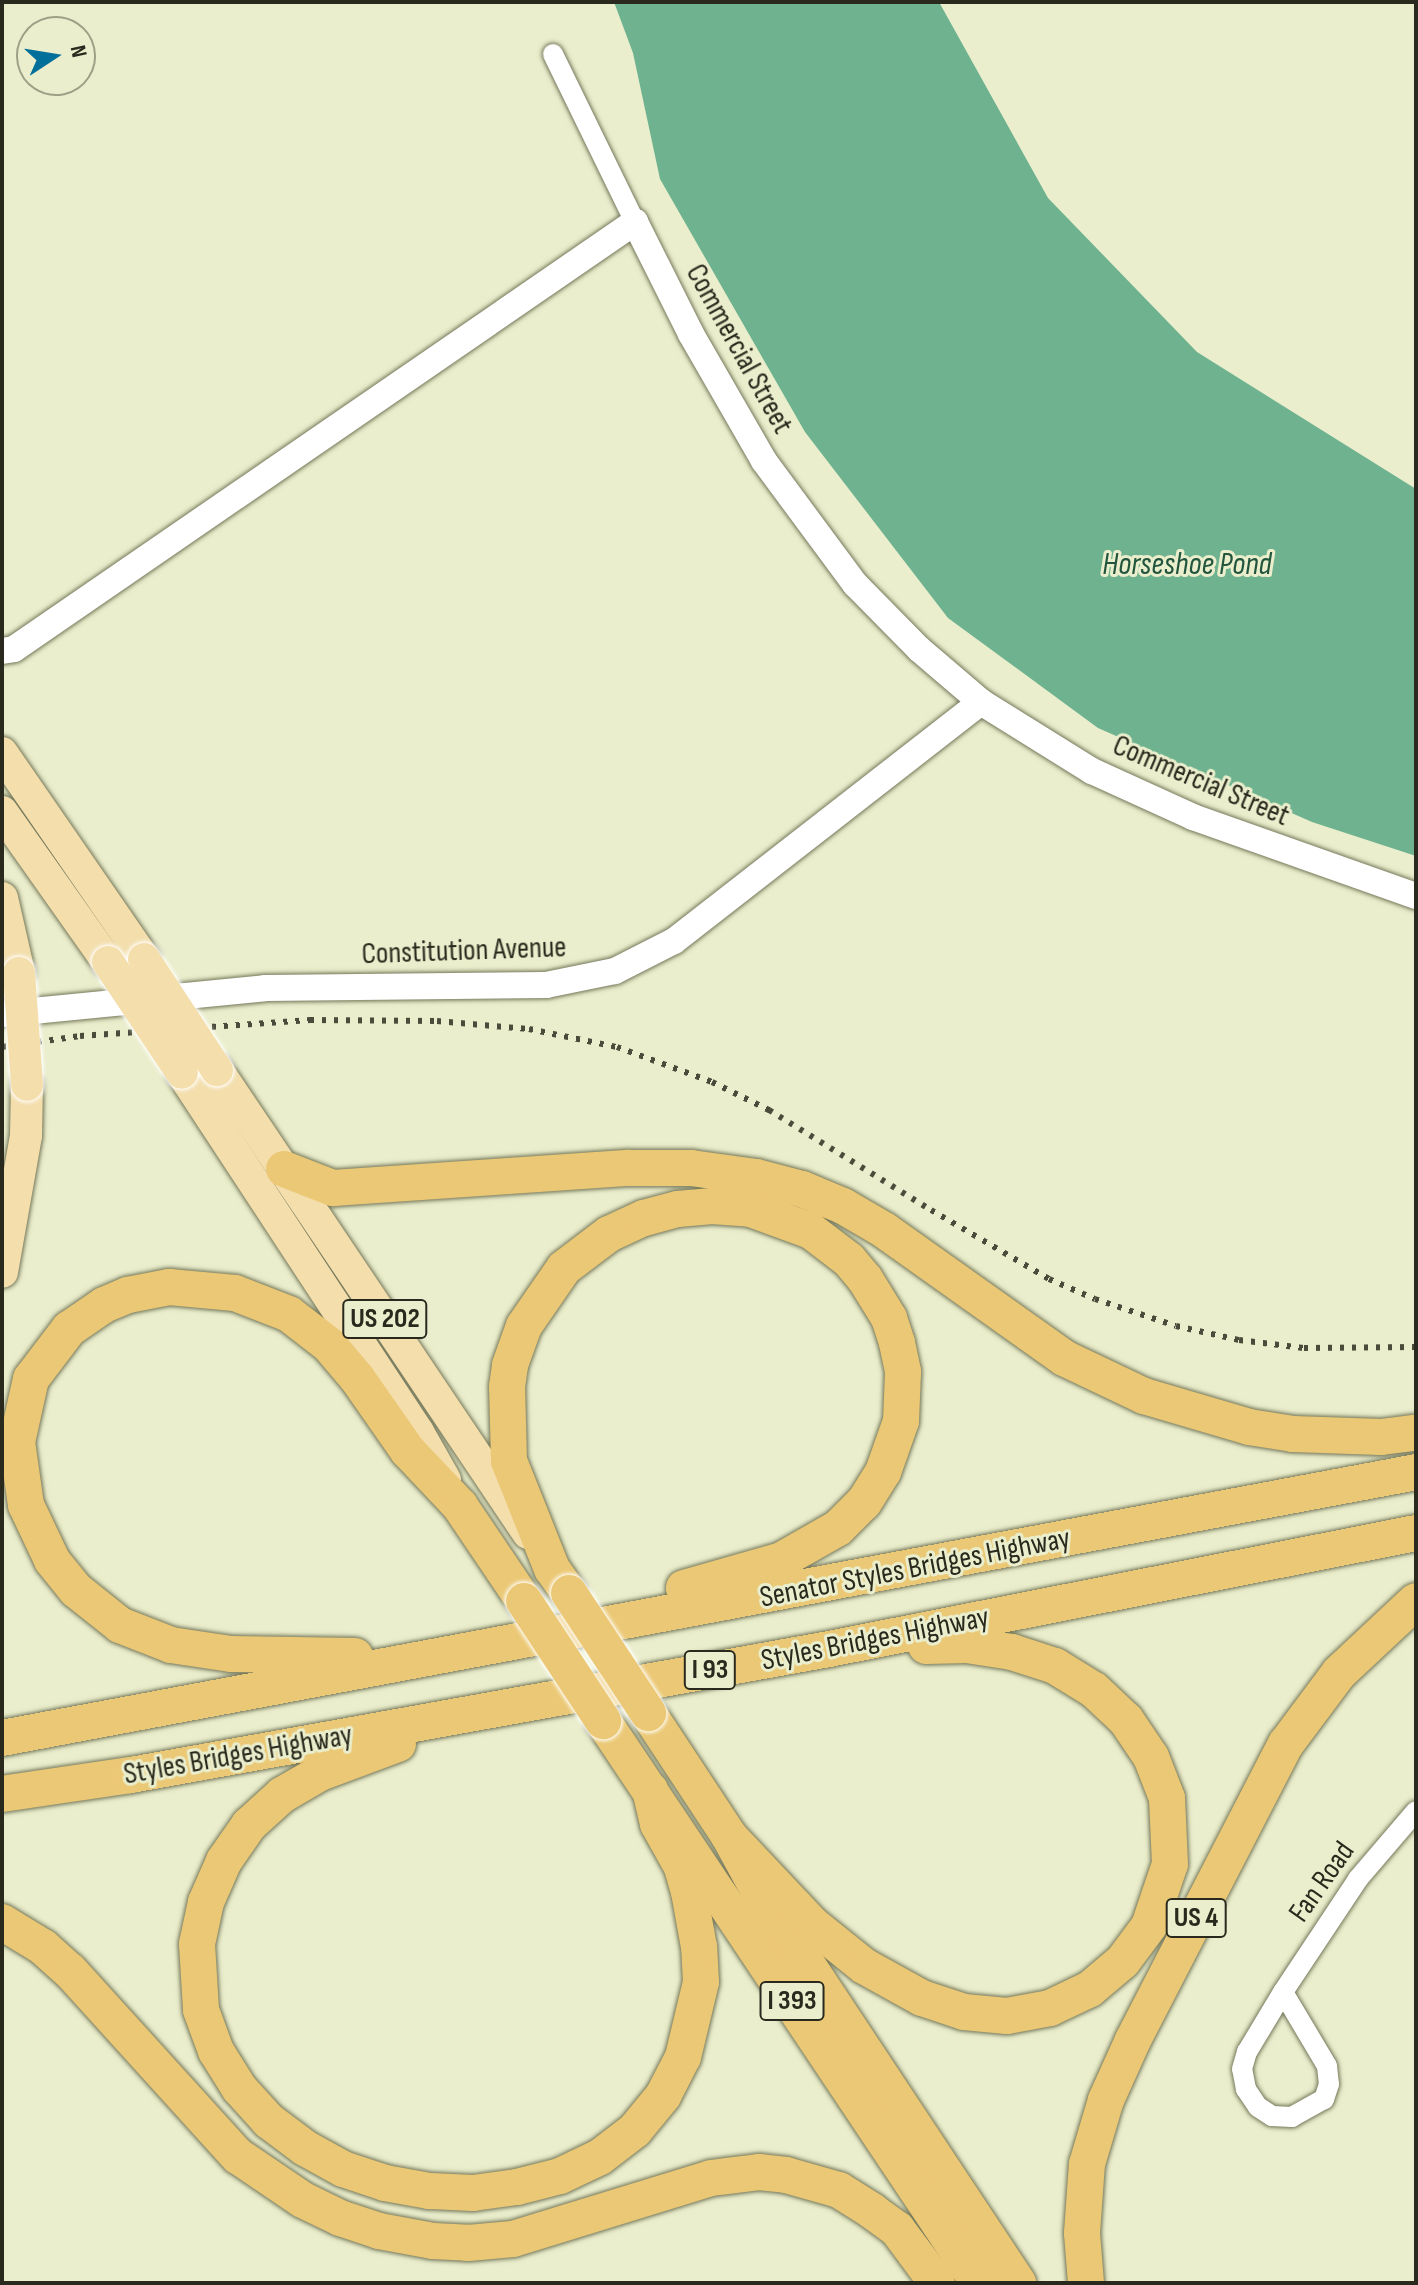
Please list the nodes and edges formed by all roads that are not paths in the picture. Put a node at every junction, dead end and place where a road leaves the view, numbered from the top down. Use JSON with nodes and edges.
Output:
{"nodes":[{"id":1,"x":553,"y":54,"type":"dead end"},
{"id":2,"x":635,"y":222,"type":"junction"},
{"id":3,"x":6,"y":657,"type":"edge"},
{"id":4,"x":981,"y":702,"type":"junction"},
{"id":5,"x":2,"y":753,"type":"edge"},
{"id":6,"x":2,"y":812,"type":"edge"},
{"id":7,"x":1416,"y":896,"type":"edge"},
{"id":8,"x":2,"y":898,"type":"edge"},
{"id":9,"x":2,"y":1014,"type":"edge"},
{"id":10,"x":284,"y":1169,"type":"junction"},
{"id":11,"x":2,"y":1272,"type":"edge"},
{"id":12,"x":1416,"y":1433,"type":"edge"},
{"id":13,"x":1416,"y":1472,"type":"edge"},
{"id":14,"x":460,"y":1506,"type":"junction"},
{"id":15,"x":1416,"y":1533,"type":"edge"},
{"id":16,"x":561,"y":1581,"type":"junction"},
{"id":17,"x":1416,"y":1601,"type":"edge"},
{"id":18,"x":524,"y":1641,"type":"junction"},
{"id":19,"x":829,"y":1649,"type":"junction"},
{"id":20,"x":413,"y":1658,"type":"junction"},
{"id":21,"x":489,"y":1710,"type":"junction"},
{"id":22,"x":2,"y":1738,"type":"edge"},
{"id":23,"x":650,"y":1790,"type":"junction"},
{"id":24,"x":2,"y":1794,"type":"edge"},
{"id":25,"x":1416,"y":1811,"type":"edge"},
{"id":26,"x":729,"y":1836,"type":"junction"},
{"id":27,"x":2,"y":1922,"type":"edge"},
{"id":28,"x":1283,"y":1992,"type":"junction"},
{"id":29,"x":937,"y":2283,"type":"edge"},
{"id":30,"x":979,"y":2283,"type":"edge"},
{"id":31,"x":1018,"y":2283,"type":"edge"},
{"id":32,"x":1086,"y":2283,"type":"edge"}],
"edges":[{"from":1,"to":2,"type":"street"},
{"from":2,"to":3,"type":"street"},
{"from":2,"to":4,"type":"street","name":"Commercial Street"},
{"from":4,"to":7,"type":"street","name":"Commercial Street"},
{"from":4,"to":9,"type":"street","name":"Constitution Avenue"},
{"from":5,"to":10,"type":"main road","number":"US 202","bridge":true},
{"from":6,"to":14,"type":"main road","number":"US 202","bridge":true},
{"from":8,"to":11,"type":"main road","bridge":true},
{"from":10,"to":12,"type":"highway"},
{"from":10,"to":16,"type":"main road","number":"US 202"},
{"from":13,"to":18,"type":"highway","name":"Senator Styles Bridges Highway","number":"I 93"},
{"from":14,"to":20,"type":"highway"},
{"from":14,"to":23,"type":"highway","number":"I 393","bridge":true},
{"from":15,"to":19,"type":"highway","name":"Styles Bridges Highway","number":"I 93"},
{"from":16,"to":18,"type":"highway"},
{"from":16,"to":26,"type":"highway","number":"I 393","bridge":true},
{"from":17,"to":32,"type":"highway","number":"US 4"},
{"from":18,"to":20,"type":"highway","name":"Senator Styles Bridges Highway","number":"I 93"},
{"from":19,"to":21,"type":"highway","name":"Styles Bridges Highway","number":"I 93"},
{"from":19,"to":26,"type":"highway"},
{"from":20,"to":22,"type":"highway","name":"Styles Bridges Highway","number":"I 93"},
{"from":21,"to":23,"type":"highway"},
{"from":21,"to":24,"type":"highway","name":"Styles Bridges Highway","number":"I 93"},
{"from":23,"to":30,"type":"highway","number":"I 393"},
{"from":25,"to":28,"type":"street","name":"Fan Road"},
{"from":26,"to":31,"type":"highway","number":"I 393"},
{"from":27,"to":29,"type":"highway"},
{"from":28,"to":28,"type":"street","name":"Fan Road"}]}
